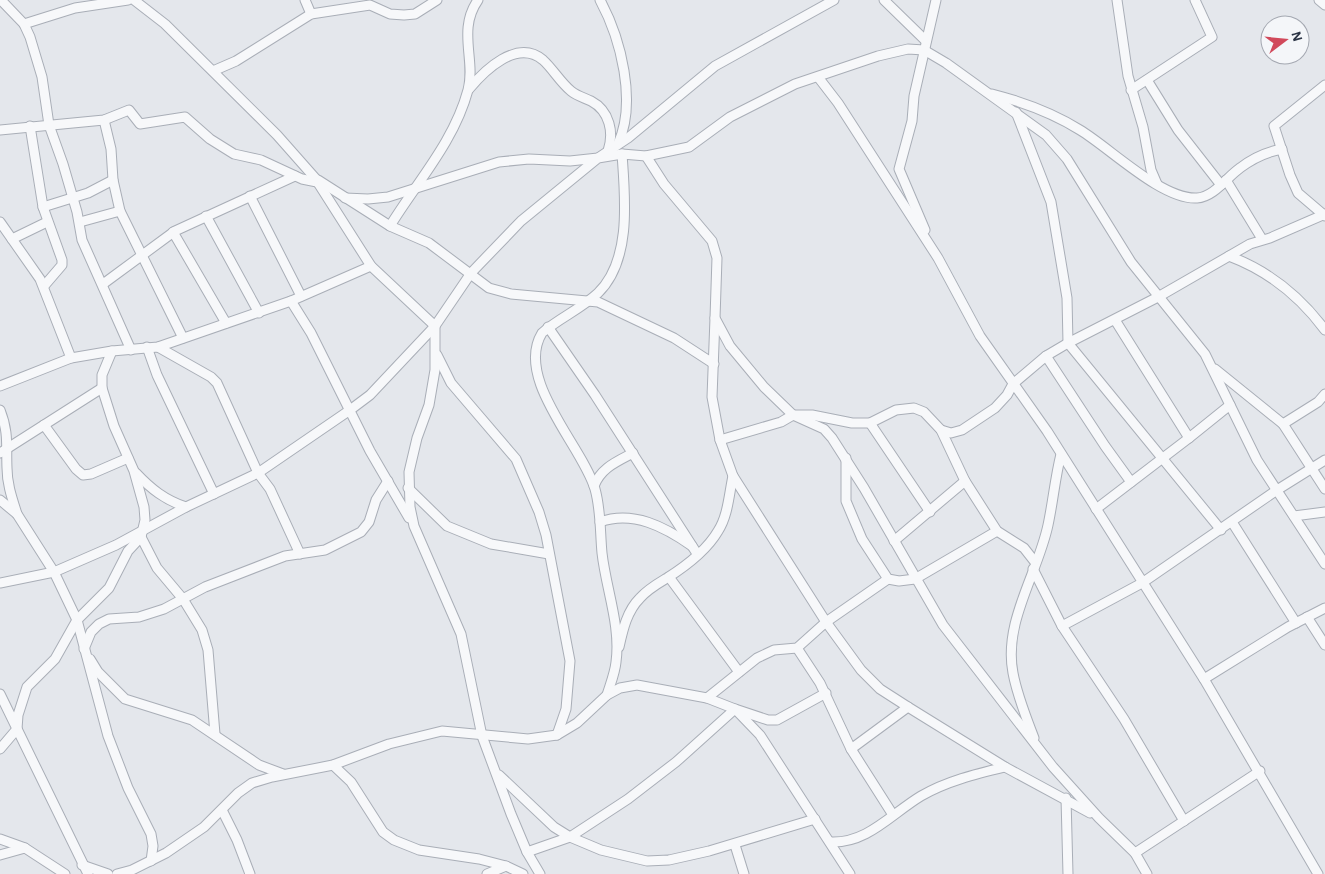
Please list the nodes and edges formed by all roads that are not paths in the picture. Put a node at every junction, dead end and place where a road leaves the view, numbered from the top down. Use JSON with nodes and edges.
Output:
{"nodes":[{"id":1,"x":1,"y":0,"type":"edge"},
{"id":2,"x":128,"y":0,"type":"edge"},
{"id":3,"x":134,"y":0,"type":"edge"},
{"id":4,"x":305,"y":0,"type":"edge"},
{"id":5,"x":437,"y":0,"type":"edge"},
{"id":6,"x":478,"y":0,"type":"edge"},
{"id":7,"x":600,"y":0,"type":"edge"},
{"id":8,"x":834,"y":0,"type":"edge"},
{"id":9,"x":884,"y":0,"type":"edge"},
{"id":10,"x":936,"y":0,"type":"edge"},
{"id":11,"x":1118,"y":0,"type":"edge"},
{"id":12,"x":1195,"y":0,"type":"edge"},
{"id":13,"x":1319,"y":0,"type":"edge"},
{"id":14,"x":1325,"y":5,"type":"edge"},
{"id":15,"x":310,"y":14,"type":"junction"},
{"id":16,"x":24,"y":24,"type":"junction"},
{"id":17,"x":925,"y":45,"type":"junction"},
{"id":18,"x":213,"y":71,"type":"junction"},
{"id":19,"x":818,"y":77,"type":"junction"},
{"id":20,"x":1147,"y":80,"type":"junction"},
{"id":21,"x":1325,"y":84,"type":"edge"},
{"id":22,"x":469,"y":89,"type":"junction"},
{"id":23,"x":1131,"y":90,"type":"junction"},
{"id":24,"x":986,"y":92,"type":"junction"},
{"id":25,"x":1016,"y":112,"type":"junction"},
{"id":26,"x":104,"y":120,"type":"junction"},
{"id":27,"x":49,"y":125,"type":"junction"},
{"id":28,"x":30,"y":126,"type":"junction"},
{"id":29,"x":0,"y":130,"type":"edge"},
{"id":30,"x":618,"y":145,"type":"junction"},
{"id":31,"x":1282,"y":149,"type":"junction"},
{"id":32,"x":608,"y":151,"type":"junction"},
{"id":33,"x":622,"y":154,"type":"junction"},
{"id":34,"x":646,"y":156,"type":"junction"},
{"id":35,"x":598,"y":158,"type":"junction"},
{"id":36,"x":295,"y":176,"type":"junction"},
{"id":37,"x":113,"y":180,"type":"junction"},
{"id":38,"x":316,"y":180,"type":"junction"},
{"id":39,"x":1223,"y":182,"type":"junction"},
{"id":40,"x":1157,"y":184,"type":"junction"},
{"id":41,"x":415,"y":187,"type":"junction"},
{"id":42,"x":250,"y":196,"type":"junction"},
{"id":43,"x":73,"y":198,"type":"junction"},
{"id":44,"x":345,"y":198,"type":"junction"},
{"id":45,"x":43,"y":207,"type":"junction"},
{"id":46,"x":120,"y":211,"type":"junction"},
{"id":47,"x":1325,"y":215,"type":"edge"},
{"id":48,"x":206,"y":216,"type":"junction"},
{"id":49,"x":0,"y":222,"type":"edge"},
{"id":50,"x":47,"y":222,"type":"junction"},
{"id":51,"x":80,"y":222,"type":"junction"},
{"id":52,"x":390,"y":226,"type":"junction"},
{"id":53,"x":174,"y":232,"type":"junction"},
{"id":54,"x":12,"y":239,"type":"junction"},
{"id":55,"x":1262,"y":239,"type":"junction"},
{"id":56,"x":143,"y":255,"type":"junction"},
{"id":57,"x":1229,"y":256,"type":"junction"},
{"id":58,"x":938,"y":258,"type":"junction"},
{"id":59,"x":371,"y":266,"type":"junction"},
{"id":60,"x":471,"y":273,"type":"junction"},
{"id":61,"x":103,"y":284,"type":"junction"},
{"id":62,"x":44,"y":286,"type":"junction"},
{"id":63,"x":302,"y":296,"type":"junction"},
{"id":64,"x":1158,"y":298,"type":"junction"},
{"id":65,"x":588,"y":300,"type":"junction"},
{"id":66,"x":291,"y":301,"type":"junction"},
{"id":67,"x":259,"y":313,"type":"junction"},
{"id":68,"x":715,"y":318,"type":"junction"},
{"id":69,"x":1115,"y":320,"type":"junction"},
{"id":70,"x":226,"y":323,"type":"junction"},
{"id":71,"x":435,"y":326,"type":"junction"},
{"id":72,"x":548,"y":327,"type":"junction"},
{"id":73,"x":1325,"y":330,"type":"edge"},
{"id":74,"x":183,"y":338,"type":"junction"},
{"id":75,"x":1068,"y":343,"type":"junction"},
{"id":76,"x":147,"y":347,"type":"junction"},
{"id":77,"x":158,"y":348,"type":"junction"},
{"id":78,"x":130,"y":350,"type":"junction"},
{"id":79,"x":435,"y":350,"type":"junction"},
{"id":80,"x":112,"y":351,"type":"junction"},
{"id":81,"x":1046,"y":356,"type":"junction"},
{"id":82,"x":71,"y":358,"type":"junction"},
{"id":83,"x":714,"y":364,"type":"junction"},
{"id":84,"x":1213,"y":367,"type":"junction"},
{"id":85,"x":1013,"y":384,"type":"junction"},
{"id":86,"x":1,"y":385,"type":"edge"},
{"id":87,"x":102,"y":388,"type":"junction"},
{"id":88,"x":1325,"y":394,"type":"edge"},
{"id":89,"x":1230,"y":405,"type":"junction"},
{"id":90,"x":0,"y":410,"type":"edge"},
{"id":91,"x":350,"y":410,"type":"junction"},
{"id":92,"x":793,"y":415,"type":"junction"},
{"id":93,"x":870,"y":423,"type":"junction"},
{"id":94,"x":1282,"y":424,"type":"junction"},
{"id":95,"x":44,"y":425,"type":"junction"},
{"id":96,"x":941,"y":430,"type":"junction"},
{"id":97,"x":1189,"y":438,"type":"junction"},
{"id":98,"x":720,"y":440,"type":"junction"},
{"id":99,"x":4,"y":450,"type":"edge"},
{"id":100,"x":633,"y":453,"type":"junction"},
{"id":101,"x":1060,"y":454,"type":"junction"},
{"id":102,"x":128,"y":458,"type":"junction"},
{"id":103,"x":846,"y":458,"type":"junction"},
{"id":104,"x":1163,"y":458,"type":"junction"},
{"id":105,"x":1325,"y":460,"type":"edge"},
{"id":106,"x":1312,"y":469,"type":"junction"},
{"id":107,"x":134,"y":471,"type":"junction"},
{"id":108,"x":258,"y":474,"type":"junction"},
{"id":109,"x":733,"y":476,"type":"junction"},
{"id":110,"x":388,"y":481,"type":"junction"},
{"id":111,"x":965,"y":481,"type":"junction"},
{"id":112,"x":1131,"y":482,"type":"junction"},
{"id":113,"x":594,"y":486,"type":"junction"},
{"id":114,"x":408,"y":488,"type":"junction"},
{"id":115,"x":1277,"y":490,"type":"junction"},
{"id":116,"x":1325,"y":490,"type":"edge"},
{"id":117,"x":214,"y":494,"type":"junction"},
{"id":118,"x":0,"y":500,"type":"edge"},
{"id":119,"x":186,"y":507,"type":"junction"},
{"id":120,"x":1096,"y":509,"type":"junction"},
{"id":121,"x":930,"y":512,"type":"junction"},
{"id":122,"x":1325,"y":512,"type":"edge"},
{"id":123,"x":18,"y":514,"type":"junction"},
{"id":124,"x":1294,"y":516,"type":"junction"},
{"id":125,"x":600,"y":522,"type":"junction"},
{"id":126,"x":1232,"y":522,"type":"junction"},
{"id":127,"x":414,"y":526,"type":"junction"},
{"id":128,"x":1221,"y":530,"type":"junction"},
{"id":129,"x":997,"y":531,"type":"junction"},
{"id":130,"x":141,"y":534,"type":"junction"},
{"id":131,"x":894,"y":541,"type":"junction"},
{"id":132,"x":699,"y":551,"type":"junction"},
{"id":133,"x":300,"y":554,"type":"junction"},
{"id":134,"x":549,"y":554,"type":"junction"},
{"id":135,"x":1325,"y":564,"type":"edge"},
{"id":136,"x":1034,"y":565,"type":"junction"},
{"id":137,"x":54,"y":572,"type":"junction"},
{"id":138,"x":668,"y":577,"type":"junction"},
{"id":139,"x":888,"y":579,"type":"junction"},
{"id":140,"x":915,"y":579,"type":"junction"},
{"id":141,"x":0,"y":583,"type":"edge"},
{"id":142,"x":1142,"y":583,"type":"junction"},
{"id":143,"x":183,"y":599,"type":"junction"},
{"id":144,"x":1325,"y":608,"type":"edge"},
{"id":145,"x":1307,"y":617,"type":"junction"},
{"id":146,"x":77,"y":620,"type":"junction"},
{"id":147,"x":826,"y":622,"type":"junction"},
{"id":148,"x":1296,"y":623,"type":"junction"},
{"id":149,"x":1062,"y":626,"type":"junction"},
{"id":150,"x":1325,"y":645,"type":"edge"},
{"id":151,"x":84,"y":648,"type":"junction"},
{"id":152,"x":797,"y":648,"type":"junction"},
{"id":153,"x":616,"y":663,"type":"junction"},
{"id":154,"x":739,"y":672,"type":"junction"},
{"id":155,"x":1204,"y":679,"type":"junction"},
{"id":156,"x":826,"y":693,"type":"junction"},
{"id":157,"x":0,"y":694,"type":"edge"},
{"id":158,"x":607,"y":696,"type":"junction"},
{"id":159,"x":707,"y":698,"type":"junction"},
{"id":160,"x":908,"y":707,"type":"junction"},
{"id":161,"x":735,"y":708,"type":"junction"},
{"id":162,"x":17,"y":729,"type":"junction"},
{"id":163,"x":215,"y":734,"type":"junction"},
{"id":164,"x":556,"y":735,"type":"junction"},
{"id":165,"x":482,"y":736,"type":"junction"},
{"id":166,"x":1036,"y":745,"type":"junction"},
{"id":167,"x":0,"y":749,"type":"edge"},
{"id":168,"x":851,"y":749,"type":"junction"},
{"id":169,"x":333,"y":765,"type":"junction"},
{"id":170,"x":1005,"y":767,"type":"junction"},
{"id":171,"x":1260,"y":771,"type":"junction"},
{"id":172,"x":497,"y":774,"type":"junction"},
{"id":173,"x":286,"y":775,"type":"junction"},
{"id":174,"x":1066,"y":798,"type":"junction"},
{"id":175,"x":222,"y":810,"type":"junction"},
{"id":176,"x":893,"y":815,"type":"junction"},
{"id":177,"x":1100,"y":818,"type":"junction"},
{"id":178,"x":815,"y":819,"type":"junction"},
{"id":179,"x":1184,"y":821,"type":"junction"},
{"id":180,"x":570,"y":837,"type":"junction"},
{"id":181,"x":0,"y":839,"type":"edge"},
{"id":182,"x":830,"y":842,"type":"junction"},
{"id":183,"x":735,"y":844,"type":"junction"},
{"id":184,"x":25,"y":848,"type":"junction"},
{"id":185,"x":527,"y":852,"type":"junction"},
{"id":186,"x":1135,"y":853,"type":"junction"},
{"id":187,"x":0,"y":855,"type":"edge"},
{"id":188,"x":151,"y":860,"type":"junction"},
{"id":189,"x":82,"y":864,"type":"junction"},
{"id":190,"x":506,"y":866,"type":"junction"},
{"id":191,"x":65,"y":874,"type":"edge"},
{"id":192,"x":88,"y":874,"type":"edge"},
{"id":193,"x":108,"y":874,"type":"edge"},
{"id":194,"x":117,"y":874,"type":"edge"},
{"id":195,"x":250,"y":874,"type":"edge"},
{"id":196,"x":487,"y":874,"type":"edge"},
{"id":197,"x":522,"y":874,"type":"edge"},
{"id":198,"x":540,"y":874,"type":"edge"},
{"id":199,"x":744,"y":874,"type":"edge"},
{"id":200,"x":850,"y":874,"type":"edge"},
{"id":201,"x":1068,"y":874,"type":"edge"},
{"id":202,"x":1147,"y":874,"type":"edge"},
{"id":203,"x":1318,"y":874,"type":"edge"}],
"edges":[{"from":1,"to":16,"type":"street"},
{"from":2,"to":16,"type":"street"},
{"from":3,"to":18,"type":"street"},
{"from":4,"to":15,"type":"street"},
{"from":5,"to":15,"type":"street"},
{"from":6,"to":22,"type":"street"},
{"from":7,"to":30,"type":"street"},
{"from":8,"to":30,"type":"street"},
{"from":9,"to":17,"type":"street"},
{"from":10,"to":17,"type":"street"},
{"from":11,"to":23,"type":"street"},
{"from":12,"to":20,"type":"street"},
{"from":13,"to":14,"type":"street"},
{"from":15,"to":18,"type":"street"},
{"from":16,"to":27,"type":"street"},
{"from":17,"to":19,"type":"street"},
{"from":17,"to":24,"type":"street"},
{"from":17,"to":58,"type":"street"},
{"from":18,"to":38,"type":"street"},
{"from":19,"to":34,"type":"street"},
{"from":19,"to":58,"type":"street"},
{"from":20,"to":23,"type":"street"},
{"from":20,"to":39,"type":"street"},
{"from":21,"to":31,"type":"street"},
{"from":22,"to":32,"type":"street"},
{"from":22,"to":41,"type":"street"},
{"from":23,"to":40,"type":"street"},
{"from":24,"to":25,"type":"street"},
{"from":24,"to":40,"type":"street"},
{"from":25,"to":64,"type":"street"},
{"from":25,"to":75,"type":"street"},
{"from":26,"to":27,"type":"street"},
{"from":26,"to":36,"type":"street"},
{"from":26,"to":37,"type":"street"},
{"from":27,"to":28,"type":"street"},
{"from":27,"to":43,"type":"street"},
{"from":28,"to":29,"type":"street"},
{"from":28,"to":45,"type":"street"},
{"from":30,"to":32,"type":"street"},
{"from":31,"to":39,"type":"street"},
{"from":31,"to":47,"type":"street"},
{"from":32,"to":35,"type":"street"},
{"from":33,"to":34,"type":"street"},
{"from":33,"to":35,"type":"street"},
{"from":33,"to":65,"type":"street"},
{"from":34,"to":68,"type":"street"},
{"from":35,"to":41,"type":"street"},
{"from":35,"to":60,"type":"street"},
{"from":36,"to":38,"type":"street"},
{"from":36,"to":42,"type":"street"},
{"from":37,"to":43,"type":"street"},
{"from":37,"to":46,"type":"street"},
{"from":38,"to":44,"type":"street"},
{"from":38,"to":59,"type":"street"},
{"from":39,"to":40,"type":"street"},
{"from":39,"to":55,"type":"street"},
{"from":41,"to":44,"type":"street"},
{"from":41,"to":52,"type":"street"},
{"from":42,"to":48,"type":"street"},
{"from":42,"to":63,"type":"street"},
{"from":43,"to":45,"type":"street"},
{"from":43,"to":51,"type":"street"},
{"from":44,"to":52,"type":"street"},
{"from":45,"to":50,"type":"street"},
{"from":46,"to":51,"type":"street"},
{"from":46,"to":56,"type":"street"},
{"from":47,"to":55,"type":"street"},
{"from":48,"to":53,"type":"street"},
{"from":48,"to":67,"type":"street"},
{"from":49,"to":54,"type":"street"},
{"from":50,"to":54,"type":"street"},
{"from":50,"to":62,"type":"street"},
{"from":51,"to":61,"type":"street"},
{"from":52,"to":60,"type":"street"},
{"from":53,"to":56,"type":"street"},
{"from":53,"to":70,"type":"street"},
{"from":54,"to":62,"type":"street"},
{"from":55,"to":57,"type":"street"},
{"from":56,"to":61,"type":"street"},
{"from":56,"to":74,"type":"street"},
{"from":57,"to":64,"type":"street"},
{"from":57,"to":73,"type":"street"},
{"from":58,"to":85,"type":"street"},
{"from":59,"to":63,"type":"street"},
{"from":59,"to":71,"type":"street"},
{"from":60,"to":65,"type":"street"},
{"from":60,"to":71,"type":"street"},
{"from":61,"to":78,"type":"street"},
{"from":62,"to":82,"type":"street"},
{"from":63,"to":66,"type":"street"},
{"from":64,"to":69,"type":"street"},
{"from":64,"to":84,"type":"street"},
{"from":65,"to":72,"type":"street"},
{"from":65,"to":83,"type":"street"},
{"from":66,"to":67,"type":"street"},
{"from":66,"to":91,"type":"street"},
{"from":67,"to":70,"type":"street"},
{"from":68,"to":83,"type":"street"},
{"from":68,"to":92,"type":"street"},
{"from":69,"to":75,"type":"street"},
{"from":69,"to":97,"type":"street"},
{"from":70,"to":74,"type":"street"},
{"from":71,"to":79,"type":"street"},
{"from":71,"to":91,"type":"street"},
{"from":72,"to":100,"type":"street"},
{"from":72,"to":113,"type":"street"},
{"from":74,"to":77,"type":"street"},
{"from":75,"to":81,"type":"street"},
{"from":75,"to":104,"type":"street"},
{"from":76,"to":77,"type":"street"},
{"from":76,"to":78,"type":"street"},
{"from":76,"to":117,"type":"street"},
{"from":77,"to":108,"type":"street"},
{"from":78,"to":80,"type":"street"},
{"from":79,"to":114,"type":"street"},
{"from":79,"to":134,"type":"street"},
{"from":80,"to":82,"type":"street"},
{"from":80,"to":87,"type":"street"},
{"from":81,"to":85,"type":"street"},
{"from":81,"to":112,"type":"street"},
{"from":82,"to":86,"type":"street"},
{"from":83,"to":98,"type":"street"},
{"from":84,"to":89,"type":"street"},
{"from":84,"to":94,"type":"street"},
{"from":85,"to":96,"type":"street"},
{"from":85,"to":101,"type":"street"},
{"from":87,"to":95,"type":"street"},
{"from":87,"to":102,"type":"street"},
{"from":88,"to":94,"type":"street"},
{"from":89,"to":97,"type":"street"},
{"from":89,"to":115,"type":"street"},
{"from":90,"to":99,"type":"street"},
{"from":91,"to":108,"type":"street"},
{"from":91,"to":110,"type":"street"},
{"from":92,"to":93,"type":"street"},
{"from":92,"to":98,"type":"street"},
{"from":92,"to":103,"type":"street"},
{"from":93,"to":96,"type":"street"},
{"from":93,"to":121,"type":"street"},
{"from":94,"to":106,"type":"street"},
{"from":95,"to":99,"type":"street"},
{"from":95,"to":102,"type":"street"},
{"from":96,"to":111,"type":"street"},
{"from":97,"to":104,"type":"street"},
{"from":98,"to":109,"type":"street"},
{"from":99,"to":123,"type":"street"},
{"from":100,"to":113,"type":"street"},
{"from":100,"to":132,"type":"street"},
{"from":101,"to":120,"type":"street"},
{"from":101,"to":136,"type":"street"},
{"from":102,"to":107,"type":"street"},
{"from":103,"to":131,"type":"street"},
{"from":103,"to":139,"type":"street"},
{"from":104,"to":112,"type":"street"},
{"from":104,"to":128,"type":"street"},
{"from":105,"to":106,"type":"street"},
{"from":106,"to":115,"type":"street"},
{"from":106,"to":116,"type":"street"},
{"from":107,"to":119,"type":"street"},
{"from":107,"to":130,"type":"street"},
{"from":108,"to":117,"type":"street"},
{"from":108,"to":133,"type":"street"},
{"from":109,"to":132,"type":"street"},
{"from":109,"to":147,"type":"street"},
{"from":110,"to":127,"type":"street"},
{"from":110,"to":133,"type":"street"},
{"from":111,"to":121,"type":"street"},
{"from":111,"to":129,"type":"street"},
{"from":112,"to":120,"type":"street"},
{"from":113,"to":125,"type":"street"},
{"from":114,"to":127,"type":"street"},
{"from":114,"to":134,"type":"street"},
{"from":115,"to":124,"type":"street"},
{"from":115,"to":126,"type":"street"},
{"from":117,"to":119,"type":"street"},
{"from":118,"to":123,"type":"street"},
{"from":119,"to":130,"type":"street"},
{"from":120,"to":142,"type":"street"},
{"from":121,"to":131,"type":"street"},
{"from":122,"to":124,"type":"street"},
{"from":123,"to":137,"type":"street"},
{"from":124,"to":135,"type":"street"},
{"from":125,"to":132,"type":"street"},
{"from":125,"to":153,"type":"street"},
{"from":126,"to":128,"type":"street"},
{"from":126,"to":148,"type":"street"},
{"from":127,"to":165,"type":"street"},
{"from":128,"to":142,"type":"street"},
{"from":129,"to":136,"type":"street"},
{"from":129,"to":140,"type":"street"},
{"from":130,"to":137,"type":"street"},
{"from":130,"to":143,"type":"street"},
{"from":130,"to":146,"type":"street"},
{"from":131,"to":140,"type":"street"},
{"from":132,"to":138,"type":"street"},
{"from":133,"to":143,"type":"street"},
{"from":134,"to":164,"type":"street"},
{"from":136,"to":149,"type":"street"},
{"from":136,"to":166,"type":"street"},
{"from":137,"to":141,"type":"street"},
{"from":137,"to":146,"type":"street"},
{"from":138,"to":153,"type":"street"},
{"from":138,"to":154,"type":"street"},
{"from":139,"to":140,"type":"street"},
{"from":139,"to":147,"type":"street"},
{"from":140,"to":166,"type":"street"},
{"from":142,"to":149,"type":"street"},
{"from":142,"to":155,"type":"street"},
{"from":143,"to":151,"type":"street"},
{"from":143,"to":163,"type":"street"},
{"from":144,"to":145,"type":"street"},
{"from":145,"to":148,"type":"street"},
{"from":145,"to":150,"type":"street"},
{"from":146,"to":151,"type":"street"},
{"from":146,"to":162,"type":"street"},
{"from":147,"to":152,"type":"street"},
{"from":147,"to":160,"type":"street"},
{"from":148,"to":155,"type":"street"},
{"from":149,"to":179,"type":"street"},
{"from":151,"to":163,"type":"street"},
{"from":151,"to":188,"type":"street"},
{"from":152,"to":154,"type":"street"},
{"from":152,"to":156,"type":"street"},
{"from":153,"to":158,"type":"street"},
{"from":154,"to":159,"type":"street"},
{"from":155,"to":171,"type":"street"},
{"from":156,"to":161,"type":"street"},
{"from":156,"to":168,"type":"street"},
{"from":157,"to":162,"type":"street"},
{"from":158,"to":159,"type":"street"},
{"from":158,"to":164,"type":"street"},
{"from":159,"to":161,"type":"street"},
{"from":160,"to":168,"type":"street"},
{"from":160,"to":170,"type":"street"},
{"from":161,"to":178,"type":"street"},
{"from":161,"to":180,"type":"street"},
{"from":162,"to":167,"type":"street"},
{"from":162,"to":189,"type":"street"},
{"from":163,"to":173,"type":"street"},
{"from":164,"to":165,"type":"street"},
{"from":165,"to":169,"type":"street"},
{"from":165,"to":172,"type":"street"},
{"from":166,"to":177,"type":"street"},
{"from":168,"to":176,"type":"street"},
{"from":169,"to":173,"type":"street"},
{"from":169,"to":190,"type":"street"},
{"from":170,"to":174,"type":"street"},
{"from":170,"to":176,"type":"street"},
{"from":171,"to":179,"type":"street"},
{"from":171,"to":203,"type":"street"},
{"from":172,"to":180,"type":"street"},
{"from":172,"to":185,"type":"street"},
{"from":173,"to":175,"type":"street"},
{"from":174,"to":177,"type":"street"},
{"from":174,"to":201,"type":"street"},
{"from":175,"to":188,"type":"street"},
{"from":175,"to":195,"type":"street"},
{"from":176,"to":182,"type":"street"},
{"from":177,"to":186,"type":"street"},
{"from":178,"to":182,"type":"street"},
{"from":178,"to":183,"type":"street"},
{"from":179,"to":186,"type":"street"},
{"from":180,"to":183,"type":"street"},
{"from":180,"to":185,"type":"street"},
{"from":181,"to":184,"type":"street"},
{"from":182,"to":200,"type":"street"},
{"from":183,"to":199,"type":"street"},
{"from":184,"to":187,"type":"street"},
{"from":184,"to":191,"type":"street"},
{"from":185,"to":198,"type":"street"},
{"from":186,"to":202,"type":"street"},
{"from":188,"to":194,"type":"street"},
{"from":189,"to":192,"type":"street"},
{"from":189,"to":193,"type":"street"},
{"from":190,"to":196,"type":"street"},
{"from":190,"to":197,"type":"street"}]}
